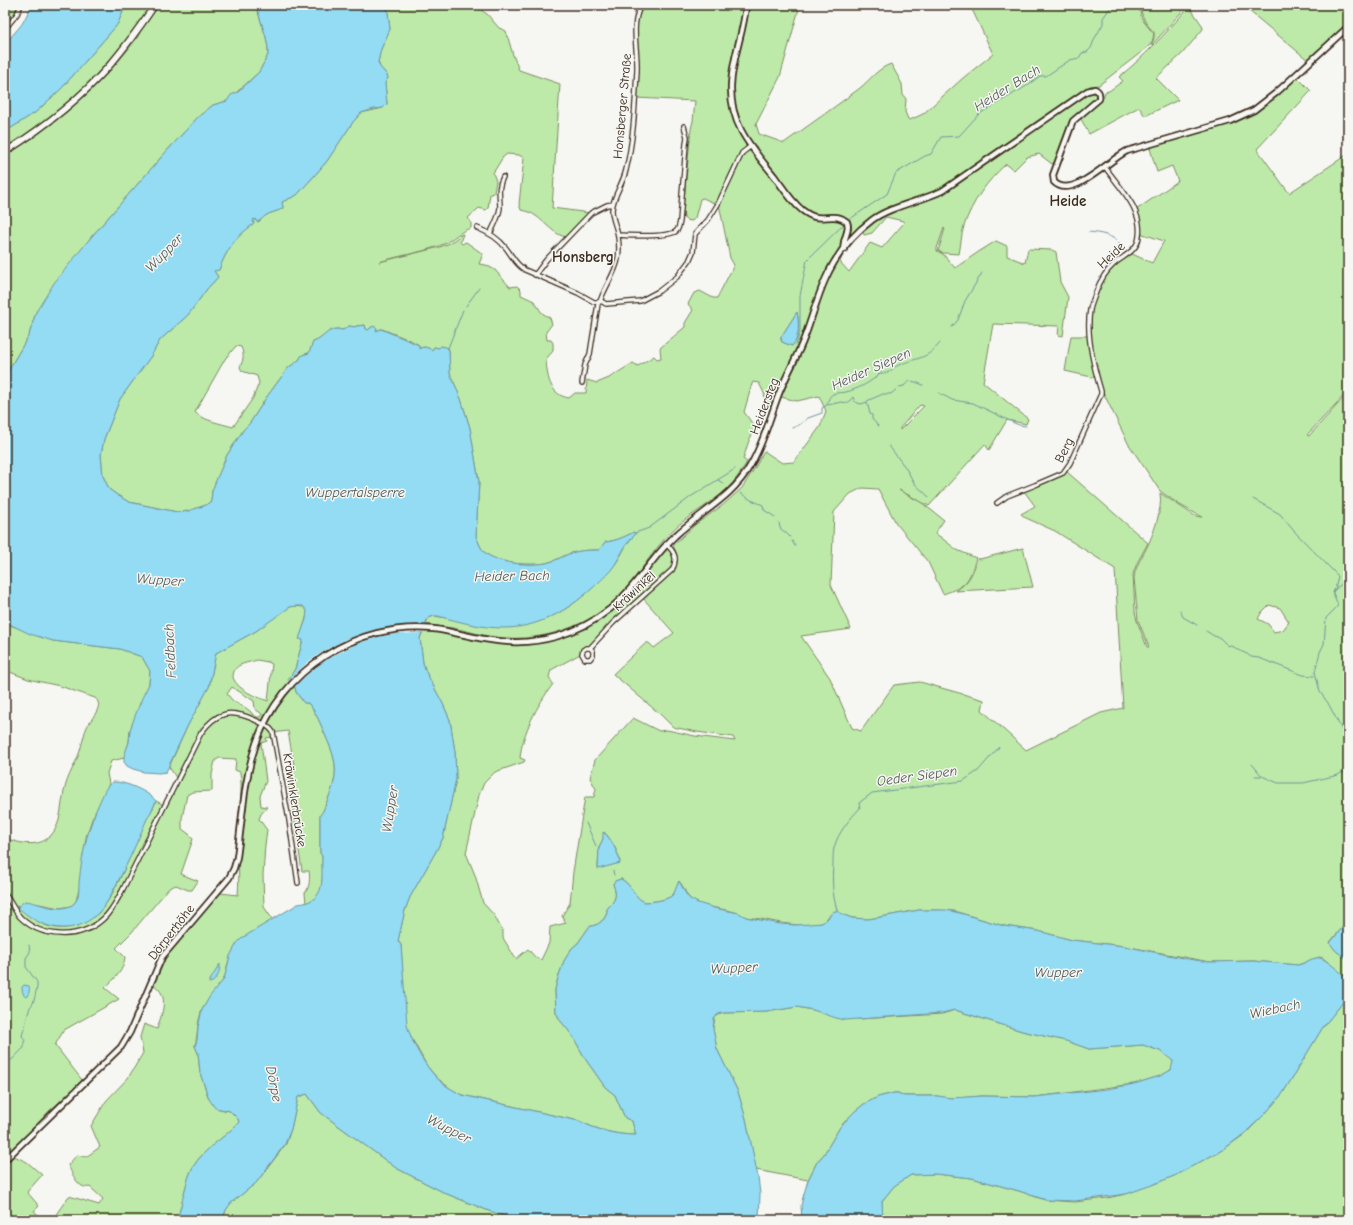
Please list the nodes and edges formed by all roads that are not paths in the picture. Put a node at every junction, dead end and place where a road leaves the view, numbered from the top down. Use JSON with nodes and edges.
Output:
{"nodes":[{"id":1,"x":21,"y":5,"type":"edge"},
{"id":2,"x":155,"y":5,"type":"edge"},
{"id":3,"x":641,"y":5,"type":"edge"},
{"id":4,"x":746,"y":5,"type":"edge"},
{"id":5,"x":1348,"y":27,"type":"edge"},
{"id":6,"x":5,"y":29,"type":"edge"},
{"id":7,"x":684,"y":126,"type":"dead end"},
{"id":8,"x":751,"y":146,"type":"junction"},
{"id":9,"x":5,"y":152,"type":"edge"},
{"id":10,"x":1105,"y":167,"type":"junction"},
{"id":11,"x":503,"y":177,"type":"dead end"},
{"id":12,"x":613,"y":204,"type":"junction"},
{"id":13,"x":477,"y":228,"type":"dead end"},
{"id":14,"x":490,"y":234,"type":"junction"},
{"id":15,"x":618,"y":235,"type":"junction"},
{"id":16,"x":844,"y":249,"type":"junction"},
{"id":17,"x":535,"y":275,"type":"junction"},
{"id":18,"x":601,"y":301,"type":"junction"},
{"id":19,"x":582,"y":383,"type":"dead end"},
{"id":20,"x":1101,"y":391,"type":"joint"},
{"id":21,"x":997,"y":503,"type":"dead end"},
{"id":22,"x":666,"y":544,"type":"junction"},
{"id":23,"x":440,"y":630,"type":"joint"},
{"id":24,"x":590,"y":648,"type":"dead end"},
{"id":25,"x":264,"y":724,"type":"junction"},
{"id":26,"x":298,"y":884,"type":"dead end"},
{"id":27,"x":5,"y":894,"type":"edge"},
{"id":28,"x":5,"y":1160,"type":"edge"}],
"edges":[{"from":1,"to":6,"type":"street"},
{"from":2,"to":9,"type":"main road"},
{"from":3,"to":12,"type":"street","name":"Honsberger Straße"},
{"from":4,"to":8,"type":"main road"},
{"from":5,"to":10,"type":"main road"},
{"from":7,"to":15,"type":"street"},
{"from":8,"to":16,"type":"main road"},
{"from":8,"to":18,"type":"street"},
{"from":10,"to":16,"type":"main road","name":"Heidersteg"},
{"from":10,"to":20,"type":"street","name":"Heide"},
{"from":11,"to":14,"type":"street"},
{"from":12,"to":15,"type":"street","name":"Honsberger Straße"},
{"from":12,"to":17,"type":"street"},
{"from":13,"to":14,"type":"street"},
{"from":14,"to":17,"type":"street"},
{"from":15,"to":18,"type":"street","name":"Honsberger Straße"},
{"from":16,"to":22,"type":"main road","name":"Heidersteg"},
{"from":17,"to":18,"type":"street"},
{"from":18,"to":19,"type":"street","name":"Honsberger Straße"},
{"from":20,"to":21,"type":"street","name":"Berg"},
{"from":22,"to":23,"type":"main road","name":"Heidersteg"},
{"from":22,"to":24,"type":"street","name":"Kräwinkel"},
{"from":23,"to":25,"type":"main road","name":"Dörperhöhe"},
{"from":25,"to":26,"type":"street","name":"Kräwinklerbrücke"},
{"from":25,"to":27,"type":"street"},
{"from":25,"to":28,"type":"main road","name":"Dörperhöhe"}]}
